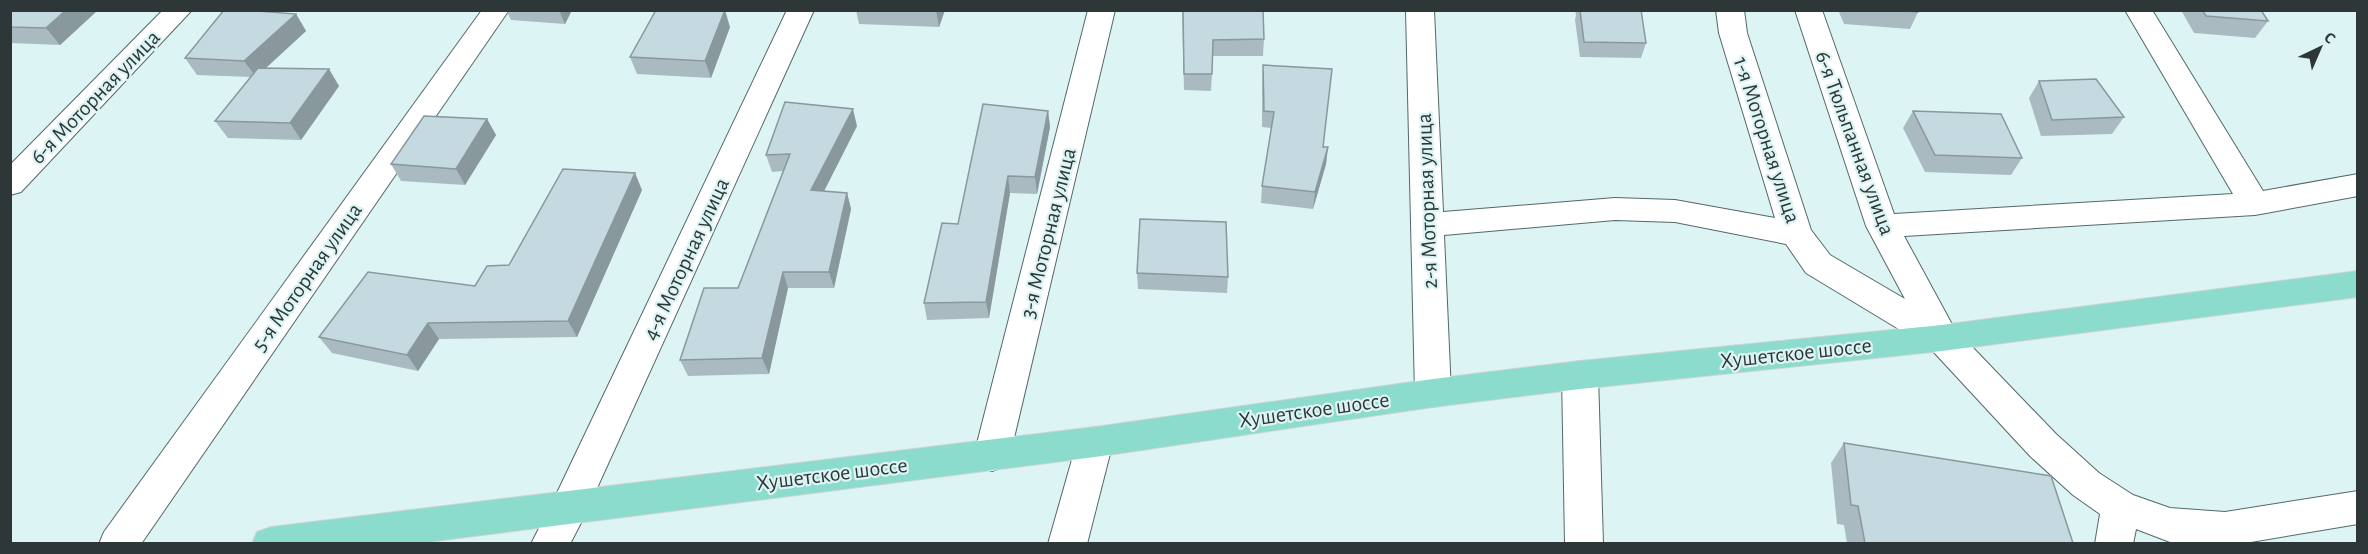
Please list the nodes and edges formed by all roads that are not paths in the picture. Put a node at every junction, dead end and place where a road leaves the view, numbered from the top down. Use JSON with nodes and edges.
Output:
{"nodes":[{"id":1,"x":179,"y":10,"type":"edge"},
{"id":2,"x":496,"y":10,"type":"edge"},
{"id":3,"x":801,"y":10,"type":"edge"},
{"id":4,"x":1102,"y":10,"type":"edge"},
{"id":5,"x":1420,"y":10,"type":"edge"},
{"id":6,"x":1730,"y":10,"type":"edge"},
{"id":7,"x":1808,"y":10,"type":"edge"},
{"id":8,"x":2138,"y":10,"type":"edge"},
{"id":9,"x":10,"y":184,"type":"edge"},
{"id":10,"x":2358,"y":185,"type":"edge"},
{"id":11,"x":2254,"y":204,"type":"junction"},
{"id":12,"x":1428,"y":225,"type":"junction"},
{"id":13,"x":1882,"y":226,"type":"junction"},
{"id":14,"x":1797,"y":234,"type":"junction"},
{"id":15,"x":2358,"y":284,"type":"edge"},
{"id":16,"x":1942,"y":338,"type":"junction"},
{"id":17,"x":1580,"y":375,"type":"junction"},
{"id":18,"x":1433,"y":393,"type":"junction"},
{"id":19,"x":1095,"y":442,"type":"junction"},
{"id":20,"x":992,"y":454,"type":"junction"},
{"id":21,"x":570,"y":507,"type":"junction"},
{"id":22,"x":2358,"y":507,"type":"edge"},
{"id":23,"x":2117,"y":525,"type":"edge"},
{"id":24,"x":118,"y":543,"type":"edge"},
{"id":25,"x":271,"y":543,"type":"edge"},
{"id":26,"x":550,"y":543,"type":"edge"},
{"id":27,"x":1067,"y":543,"type":"edge"},
{"id":28,"x":1584,"y":543,"type":"edge"}],
"edges":[{"from":1,"to":9,"type":"street","name":"6-я Моторная улица"},
{"from":2,"to":24,"type":"street","name":"5-я Моторная улица"},
{"from":3,"to":21,"type":"street","name":"4-я Моторная улица"},
{"from":4,"to":20,"type":"street","name":"3-я Моторная улица"},
{"from":5,"to":12,"type":"street","name":"2-я Моторная улица"},
{"from":6,"to":14,"type":"street","name":"1-я Моторная улица"},
{"from":7,"to":13,"type":"street","name":"6-я Тюльпанная улица"},
{"from":8,"to":11,"type":"street"},
{"from":10,"to":11,"type":"street"},
{"from":11,"to":13,"type":"street"},
{"from":12,"to":14,"type":"street"},
{"from":12,"to":18,"type":"street","name":"2-я Моторная улица"},
{"from":13,"to":16,"type":"street","name":"6-я Тюльпанная улица"},
{"from":14,"to":16,"type":"street","name":"1-я Моторная улица"},
{"from":15,"to":16,"type":"main road","name":"Хушетское шоссе"},
{"from":16,"to":17,"type":"main road","name":"Хушетское шоссе"},
{"from":16,"to":23,"type":"street"},
{"from":17,"to":18,"type":"main road","name":"Хушетское шоссе"},
{"from":17,"to":28,"type":"street"},
{"from":18,"to":19,"type":"main road","name":"Хушетское шоссе"},
{"from":19,"to":20,"type":"main road","name":"Хушетское шоссе"},
{"from":19,"to":27,"type":"street"},
{"from":20,"to":21,"type":"main road","name":"Хушетское шоссе"},
{"from":21,"to":25,"type":"main road","name":"Хушетское шоссе"},
{"from":21,"to":26,"type":"street","name":"4-я Моторная улица"},
{"from":22,"to":23,"type":"street"}]}
